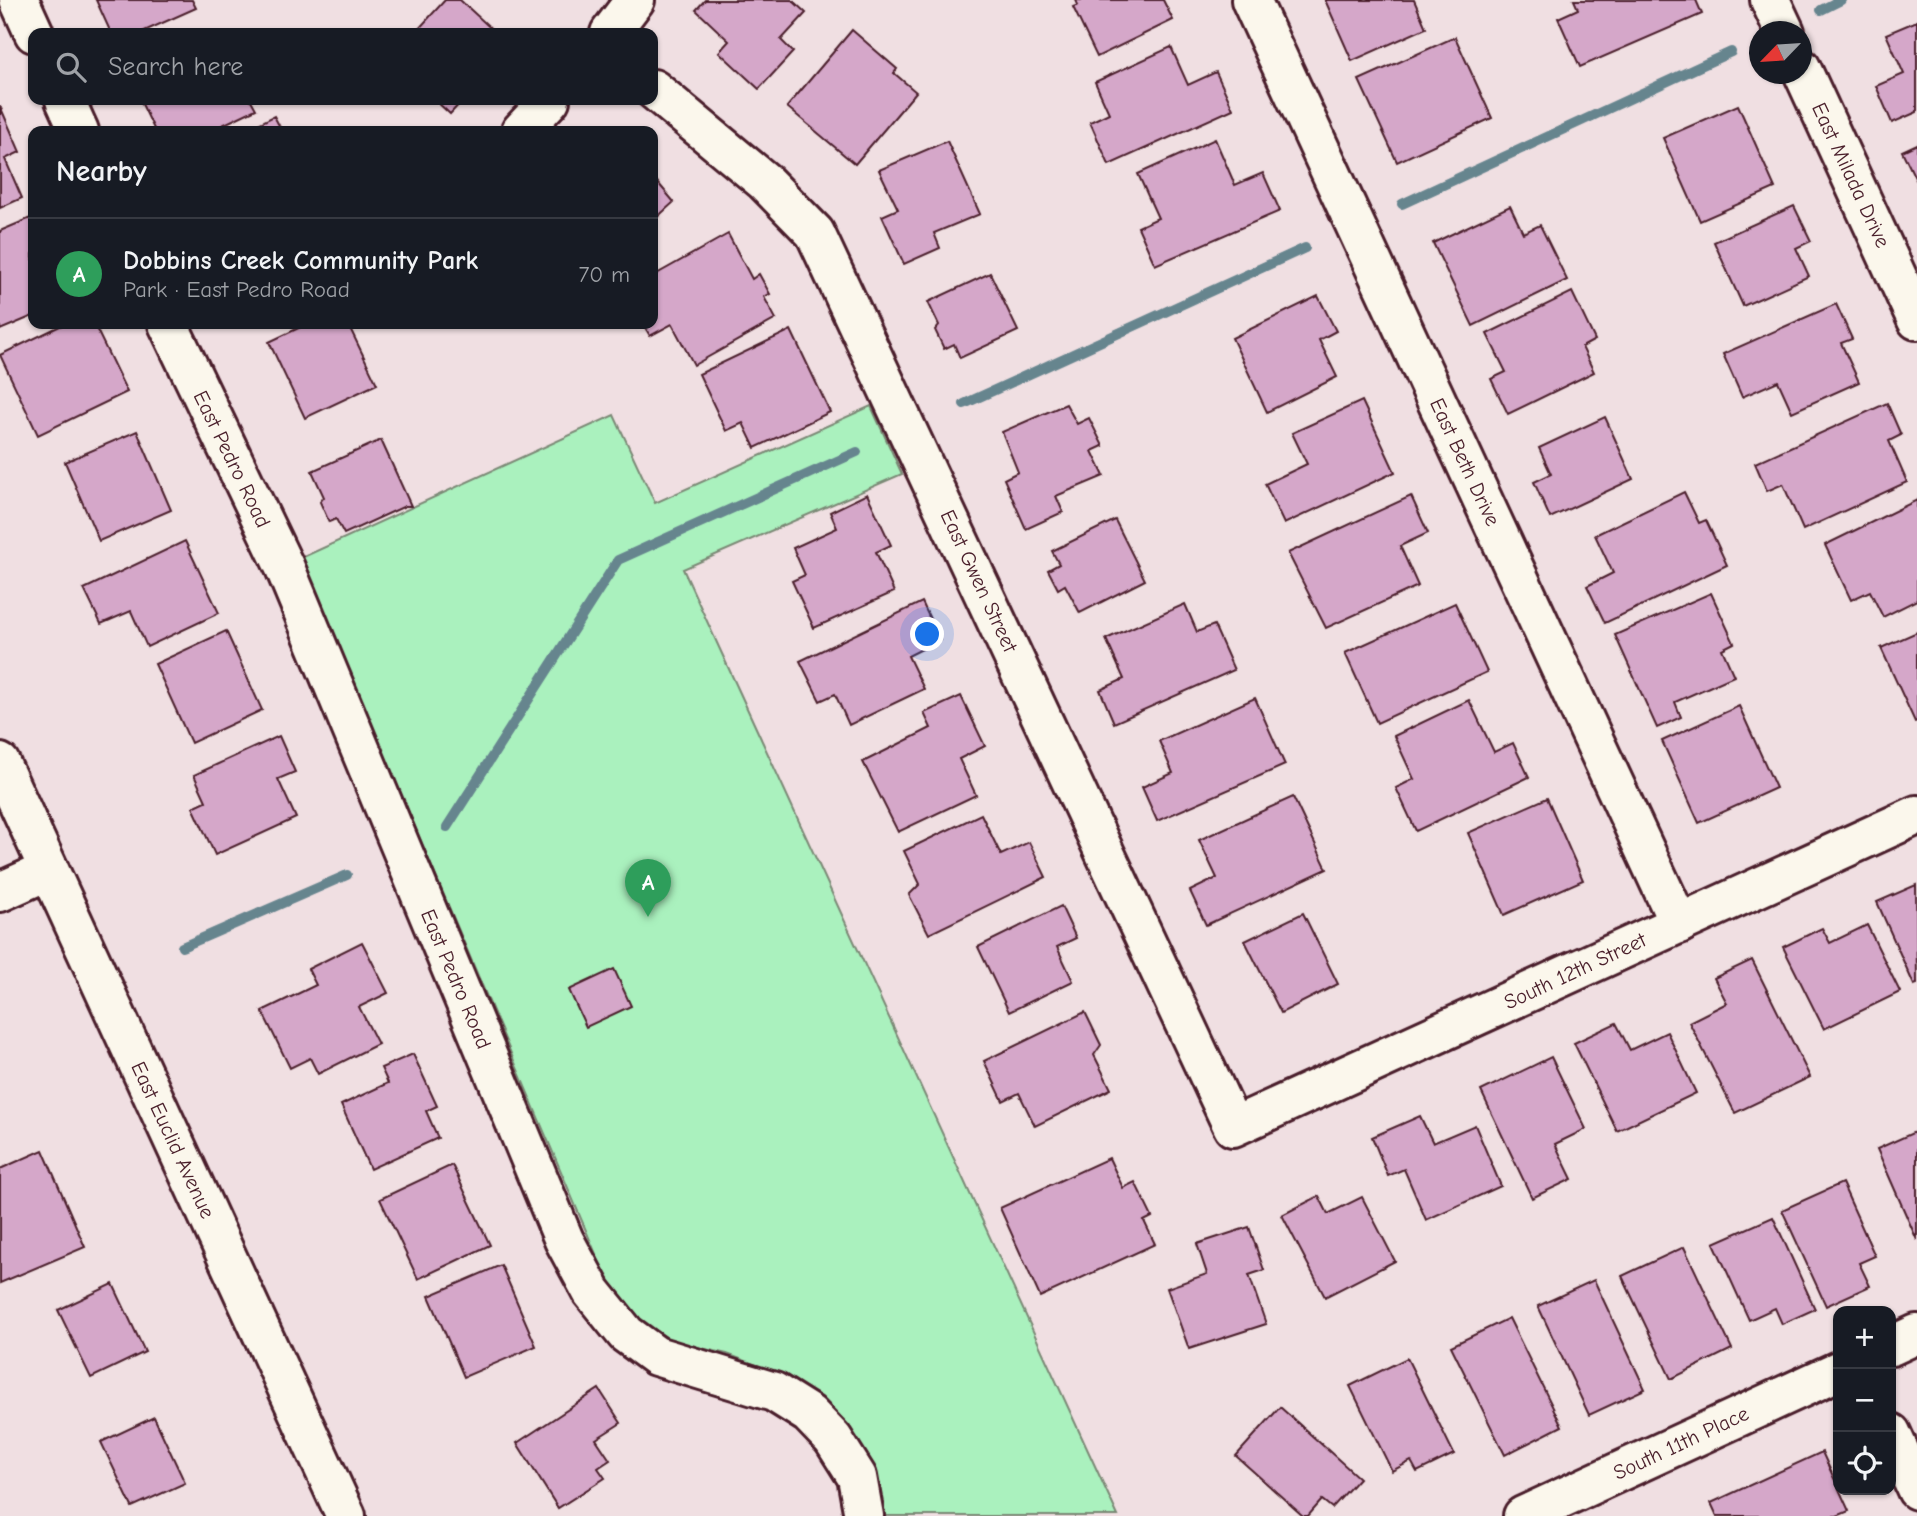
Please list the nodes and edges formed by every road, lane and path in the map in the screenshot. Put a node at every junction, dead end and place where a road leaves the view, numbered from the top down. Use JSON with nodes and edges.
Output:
{"nodes":[{"id":1,"x":19,"y":0,"type":"edge"},
{"id":2,"x":635,"y":0,"type":"edge"},
{"id":3,"x":1251,"y":0,"type":"edge"},
{"id":4,"x":1770,"y":0,"type":"edge"},
{"id":5,"x":1780,"y":21,"type":"edge"},
{"id":6,"x":32,"y":28,"type":"edge"},
{"id":7,"x":614,"y":28,"type":"edge"},
{"id":8,"x":1808,"y":84,"type":"edge"},
{"id":9,"x":658,"y":93,"type":"edge"},
{"id":10,"x":67,"y":105,"type":"edge"},
{"id":11,"x":545,"y":105,"type":"edge"},
{"id":12,"x":77,"y":126,"type":"edge"},
{"id":13,"x":526,"y":126,"type":"edge"},
{"id":14,"x":1917,"y":320,"type":"edge"},
{"id":15,"x":174,"y":329,"type":"edge"},
{"id":16,"x":0,"y":763,"type":"edge"},
{"id":17,"x":1917,"y":815,"type":"edge"},
{"id":18,"x":49,"y":870,"type":"junction"},
{"id":19,"x":0,"y":892,"type":"edge"},
{"id":20,"x":1679,"y":924,"type":"junction"},
{"id":21,"x":1233,"y":1127,"type":"joint"},
{"id":22,"x":1917,"y":1334,"type":"edge"},
{"id":23,"x":1896,"y":1344,"type":"edge"},
{"id":24,"x":1833,"y":1373,"type":"edge"},
{"id":25,"x":1896,"y":1444,"type":"edge"},
{"id":26,"x":1917,"y":1490,"type":"edge"},
{"id":27,"x":346,"y":1516,"type":"edge"},
{"id":28,"x":864,"y":1516,"type":"edge"},
{"id":29,"x":1523,"y":1516,"type":"edge"}],
"edges":[{"from":1,"to":6,"type":"street"},
{"from":2,"to":7,"type":"street"},
{"from":3,"to":20,"type":"street","name":"East Beth Drive"},
{"from":4,"to":5,"type":"street"},
{"from":8,"to":14,"type":"street","name":"East Milada Drive"},
{"from":9,"to":21,"type":"street","name":"East Gwen Street"},
{"from":10,"to":12,"type":"street"},
{"from":11,"to":13,"type":"street"},
{"from":15,"to":28,"type":"street","name":"East Pedro Road"},
{"from":16,"to":18,"type":"street","name":"East Euclid Avenue"},
{"from":17,"to":20,"type":"street","name":"South 12th Street"},
{"from":18,"to":19,"type":"street"},
{"from":18,"to":27,"type":"street","name":"East Euclid Avenue"},
{"from":20,"to":21,"type":"street","name":"South 12th Street"},
{"from":22,"to":23,"type":"street"},
{"from":24,"to":29,"type":"street","name":"South 11th Place"},
{"from":25,"to":26,"type":"street"}]}
